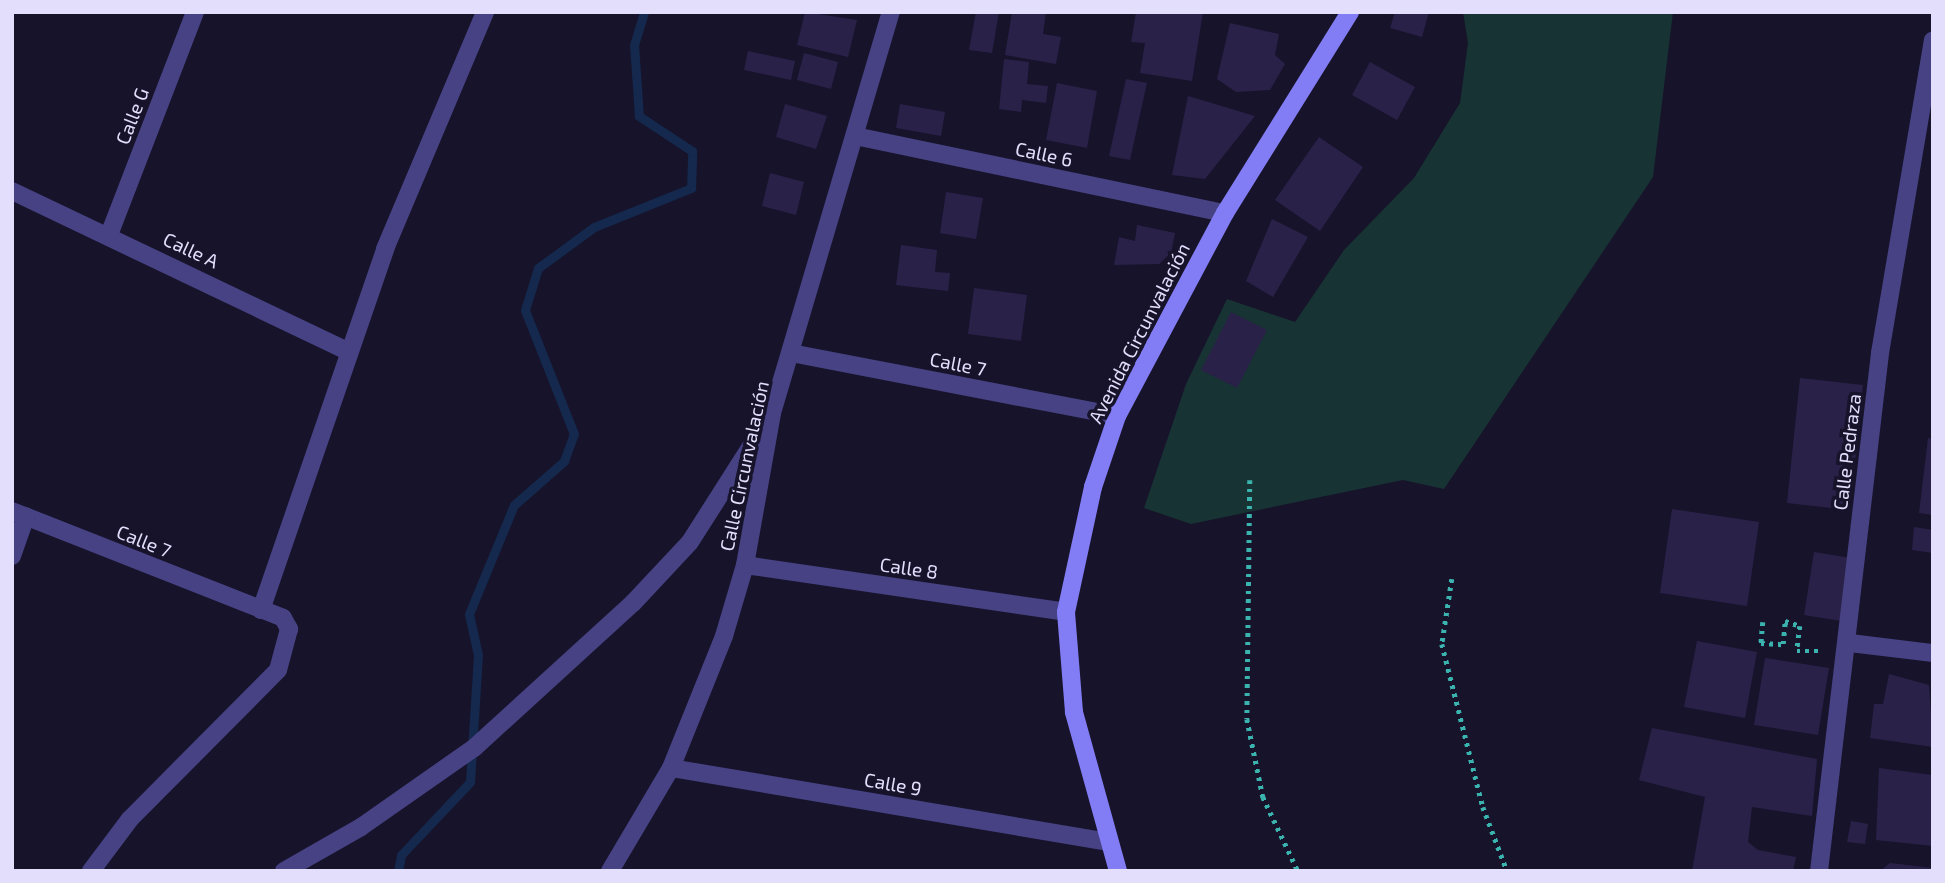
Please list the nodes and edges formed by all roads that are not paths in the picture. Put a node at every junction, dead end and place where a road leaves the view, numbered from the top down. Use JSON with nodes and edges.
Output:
{"nodes":[{"id":1,"x":195,"y":12,"type":"edge"},
{"id":2,"x":485,"y":12,"type":"edge"},
{"id":3,"x":891,"y":12,"type":"edge"},
{"id":4,"x":1350,"y":12,"type":"edge"},
{"id":5,"x":1933,"y":40,"type":"edge"},
{"id":6,"x":855,"y":136,"type":"junction"},
{"id":7,"x":12,"y":191,"type":"edge"},
{"id":8,"x":1225,"y":214,"type":"junction"},
{"id":9,"x":109,"y":235,"type":"junction"},
{"id":10,"x":349,"y":352,"type":"junction"},
{"id":11,"x":791,"y":353,"type":"junction"},
{"id":12,"x":772,"y":413,"type":"junction"},
{"id":13,"x":1117,"y":416,"type":"junction"},
{"id":14,"x":19,"y":513,"type":"edge"},
{"id":15,"x":12,"y":556,"type":"edge"},
{"id":16,"x":745,"y":565,"type":"junction"},
{"id":17,"x":261,"y":610,"type":"junction"},
{"id":18,"x":1066,"y":612,"type":"junction"},
{"id":19,"x":1850,"y":643,"type":"junction"},
{"id":20,"x":1933,"y":653,"type":"edge"},
{"id":21,"x":671,"y":768,"type":"junction"},
{"id":22,"x":1108,"y":842,"type":"junction"},
{"id":23,"x":91,"y":871,"type":"edge"},
{"id":24,"x":284,"y":871,"type":"edge"},
{"id":25,"x":610,"y":871,"type":"edge"},
{"id":26,"x":1118,"y":871,"type":"edge"},
{"id":27,"x":1819,"y":871,"type":"edge"}],
"edges":[{"from":1,"to":9,"type":"street","name":"Calle G"},
{"from":2,"to":10,"type":"street"},
{"from":3,"to":6,"type":"street","name":"Calle Circunvalación"},
{"from":4,"to":8,"type":"street","name":"Avenida Circunvalación"},
{"from":5,"to":19,"type":"street","name":"Calle Pedraza"},
{"from":6,"to":8,"type":"street","name":"Calle 6"},
{"from":6,"to":11,"type":"street","name":"Calle Circunvalación"},
{"from":7,"to":9,"type":"street","name":"Calle A"},
{"from":8,"to":13,"type":"street","name":"Avenida Circunvalación"},
{"from":9,"to":10,"type":"street","name":"Calle A"},
{"from":10,"to":17,"type":"street"},
{"from":11,"to":12,"type":"street","name":"Calle Circunvalación"},
{"from":11,"to":13,"type":"street","name":"Calle 7"},
{"from":12,"to":16,"type":"street","name":"Calle Circunvalación"},
{"from":12,"to":24,"type":"street"},
{"from":13,"to":18,"type":"street","name":"Avenida Circunvalación"},
{"from":14,"to":15,"type":"street"},
{"from":14,"to":17,"type":"street","name":"Calle 7"},
{"from":16,"to":18,"type":"street","name":"Calle 8"},
{"from":16,"to":21,"type":"street","name":"Calle Circunvalación"},
{"from":17,"to":23,"type":"street","name":"Calle 7"},
{"from":18,"to":22,"type":"street","name":"Avenida Circunvalación"},
{"from":19,"to":20,"type":"street"},
{"from":19,"to":27,"type":"street","name":"Calle Pedraza"},
{"from":21,"to":22,"type":"street","name":"Calle 9"},
{"from":21,"to":25,"type":"street","name":"Calle Circunvalación"},
{"from":22,"to":26,"type":"street","name":"Avenida Circunvalación"}]}
